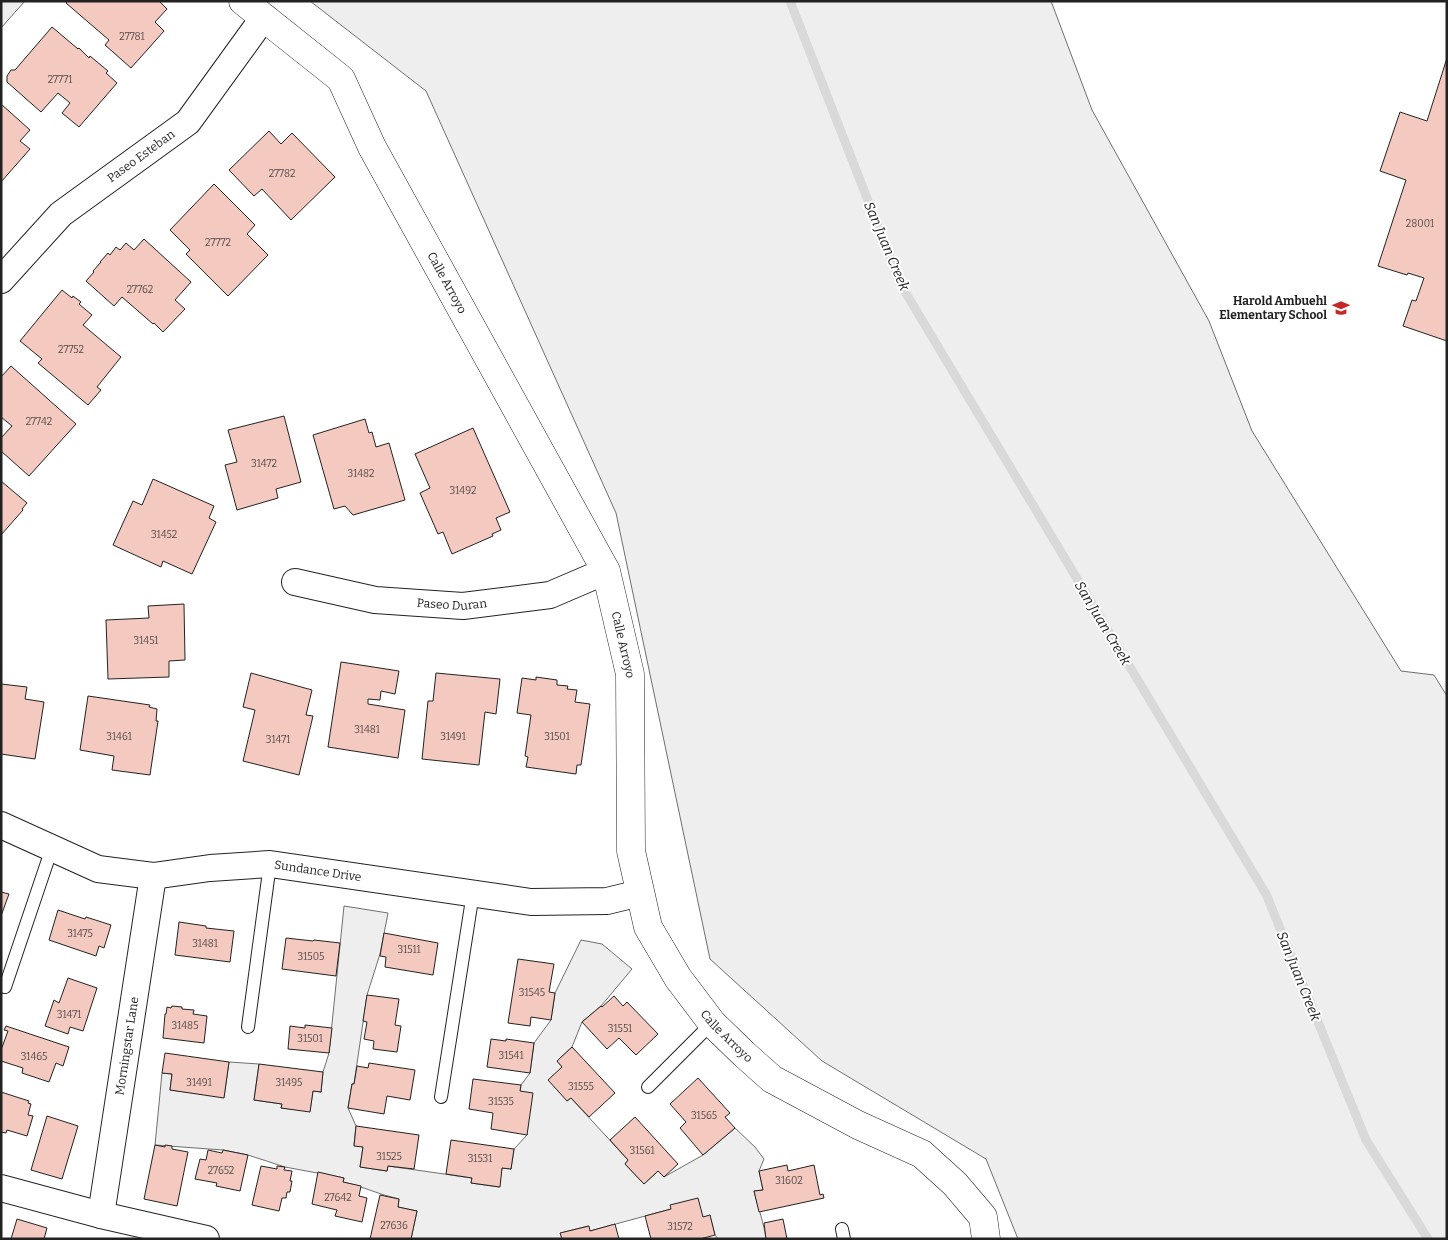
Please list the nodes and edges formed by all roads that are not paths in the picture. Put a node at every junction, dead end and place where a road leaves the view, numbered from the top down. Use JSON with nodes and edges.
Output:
{"nodes":[{"id":1,"x":253,"y":9,"type":"edge"},
{"id":2,"x":1,"y":280,"type":"edge"},
{"id":3,"x":606,"y":571,"type":"junction"},
{"id":4,"x":295,"y":582,"type":"dead end"},
{"id":5,"x":1,"y":826,"type":"edge"},
{"id":6,"x":52,"y":848,"type":"junction"},
{"id":7,"x":270,"y":864,"type":"junction"},
{"id":8,"x":153,"y":876,"type":"junction"},
{"id":9,"x":472,"y":893,"type":"junction"},
{"id":10,"x":640,"y":893,"type":"junction"},
{"id":11,"x":5,"y":987,"type":"dead end"},
{"id":12,"x":712,"y":1023,"type":"junction"},
{"id":13,"x":248,"y":1027,"type":"dead end"},
{"id":14,"x":648,"y":1086,"type":"dead end"},
{"id":15,"x":441,"y":1097,"type":"dead end"},
{"id":16,"x":1,"y":1188,"type":"edge"},
{"id":17,"x":101,"y":1215,"type":"junction"},
{"id":18,"x":206,"y":1239,"type":"edge"},
{"id":19,"x":986,"y":1239,"type":"edge"}],
"edges":[{"from":1,"to":2,"type":"street","name":"Paseo Esteban"},
{"from":1,"to":3,"type":"street","name":"Calle Arroyo"},
{"from":3,"to":4,"type":"street","name":"Paseo Duran"},
{"from":3,"to":10,"type":"street","name":"Calle Arroyo"},
{"from":5,"to":6,"type":"street","name":"Sundance Drive"},
{"from":6,"to":8,"type":"street","name":"Sundance Drive"},
{"from":6,"to":11,"type":"lane"},
{"from":7,"to":8,"type":"street","name":"Sundance Drive"},
{"from":7,"to":9,"type":"street","name":"Sundance Drive"},
{"from":7,"to":13,"type":"lane"},
{"from":8,"to":17,"type":"street","name":"Morningstar Lane"},
{"from":9,"to":10,"type":"street","name":"Sundance Drive"},
{"from":9,"to":15,"type":"lane"},
{"from":10,"to":12,"type":"street","name":"Calle Arroyo"},
{"from":12,"to":14,"type":"lane"},
{"from":12,"to":19,"type":"street","name":"Calle Arroyo"},
{"from":16,"to":17,"type":"street"},
{"from":17,"to":18,"type":"street"}]}
